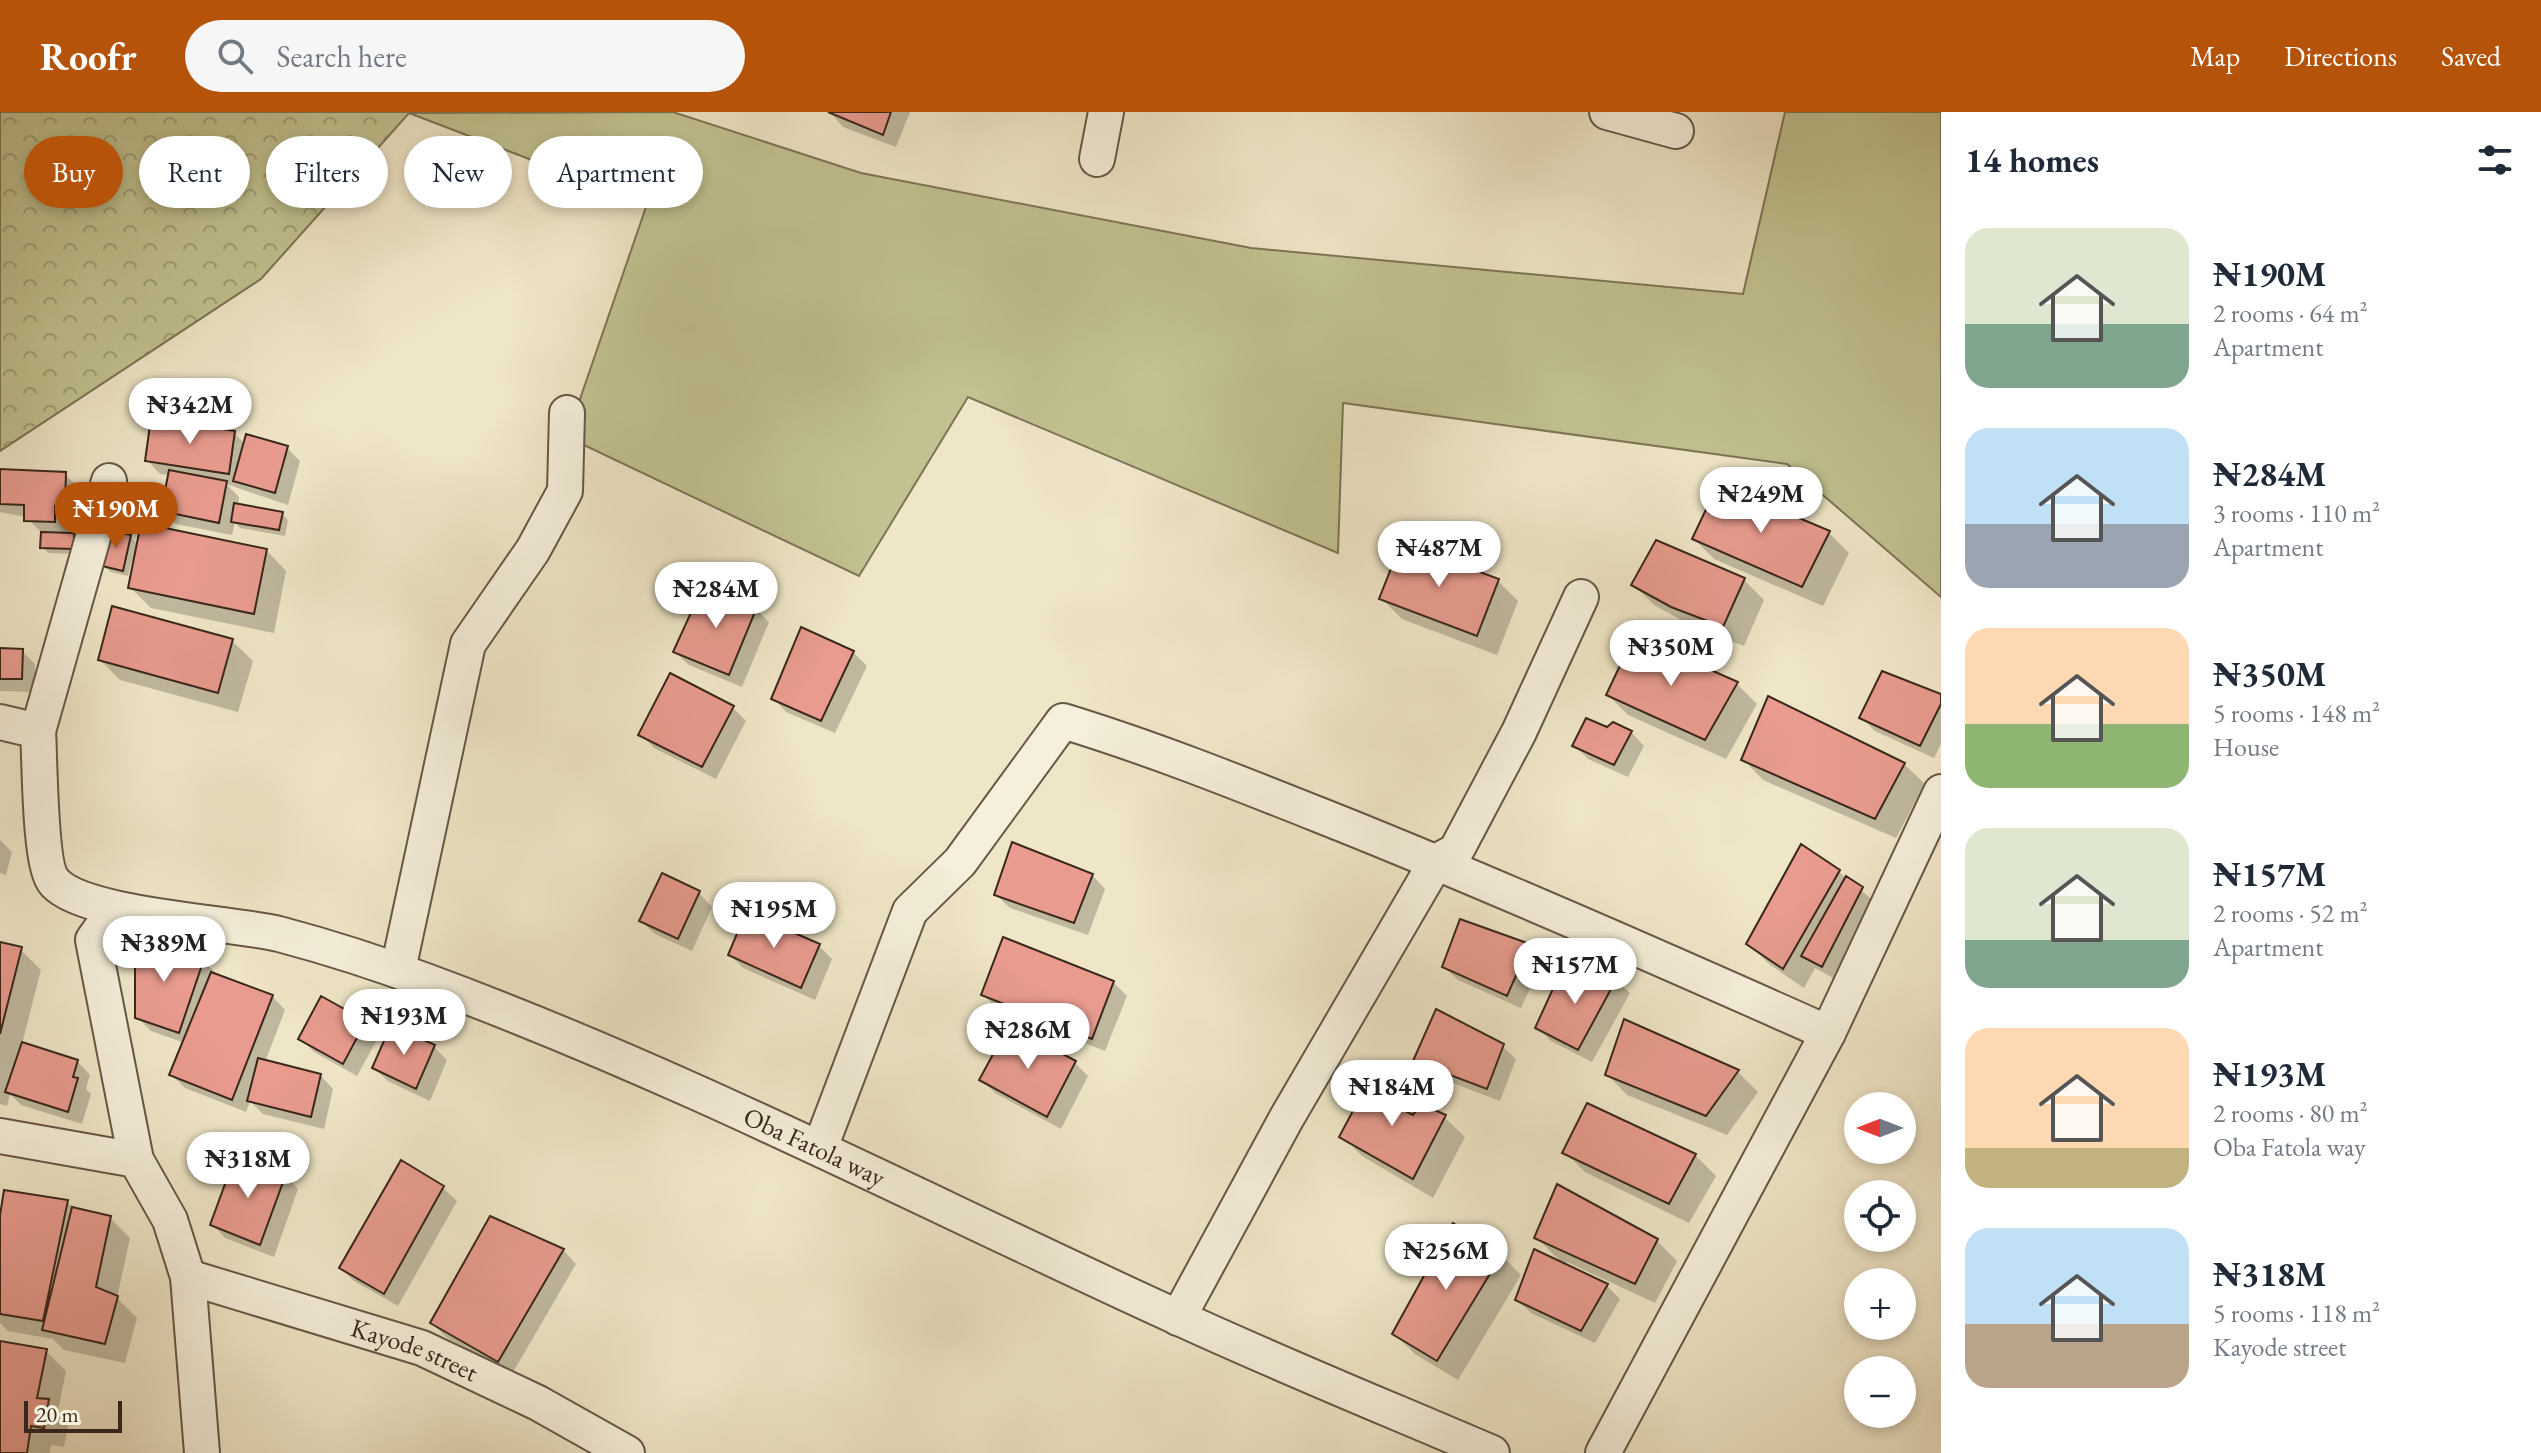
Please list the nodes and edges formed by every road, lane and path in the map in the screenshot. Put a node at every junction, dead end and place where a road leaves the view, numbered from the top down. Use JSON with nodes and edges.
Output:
{"nodes":[{"id":1,"x":1106,"y":112,"type":"edge"},
{"id":2,"x":1607,"y":112,"type":"edge"},
{"id":3,"x":1676,"y":131,"type":"dead end"},
{"id":4,"x":1097,"y":159,"type":"dead end"},
{"id":5,"x":567,"y":413,"type":"dead end"},
{"id":6,"x":109,"y":481,"type":"dead end"},
{"id":7,"x":1581,"y":597,"type":"dead end"},
{"id":8,"x":0,"y":722,"type":"edge"},
{"id":9,"x":38,"y":731,"type":"junction"},
{"id":10,"x":1941,"y":792,"type":"edge"},
{"id":11,"x":1436,"y":862,"type":"junction"},
{"id":12,"x":114,"y":910,"type":"junction"},
{"id":13,"x":398,"y":970,"type":"junction"},
{"id":14,"x":1828,"y":1033,"type":"junction"},
{"id":15,"x":0,"y":1136,"type":"edge"},
{"id":16,"x":820,"y":1148,"type":"junction"},
{"id":17,"x":136,"y":1160,"type":"junction"},
{"id":18,"x":188,"y":1277,"type":"junction"},
{"id":19,"x":1178,"y":1318,"type":"junction"},
{"id":20,"x":202,"y":1453,"type":"edge"},
{"id":21,"x":627,"y":1453,"type":"edge"},
{"id":22,"x":1492,"y":1453,"type":"edge"},
{"id":23,"x":1603,"y":1453,"type":"edge"}],
"edges":[{"from":1,"to":4,"type":"street"},
{"from":2,"to":3,"type":"street"},
{"from":5,"to":13,"type":"street"},
{"from":6,"to":9,"type":"street","name":"Oba Fatola way"},
{"from":7,"to":11,"type":"street"},
{"from":8,"to":9,"type":"street"},
{"from":9,"to":12,"type":"street","name":"Oba Fatola way"},
{"from":10,"to":14,"type":"street"},
{"from":11,"to":14,"type":"street"},
{"from":11,"to":16,"type":"street"},
{"from":11,"to":19,"type":"street"},
{"from":12,"to":13,"type":"street","name":"Oba Fatola way"},
{"from":12,"to":17,"type":"street"},
{"from":13,"to":16,"type":"street","name":"Oba Fatola way"},
{"from":14,"to":23,"type":"street"},
{"from":15,"to":17,"type":"street"},
{"from":16,"to":19,"type":"street","name":"Oba Fatola way"},
{"from":17,"to":18,"type":"street"},
{"from":18,"to":20,"type":"street"},
{"from":18,"to":21,"type":"street","name":"Kayode street"},
{"from":19,"to":22,"type":"street","name":"Oba Fatola way"}]}
